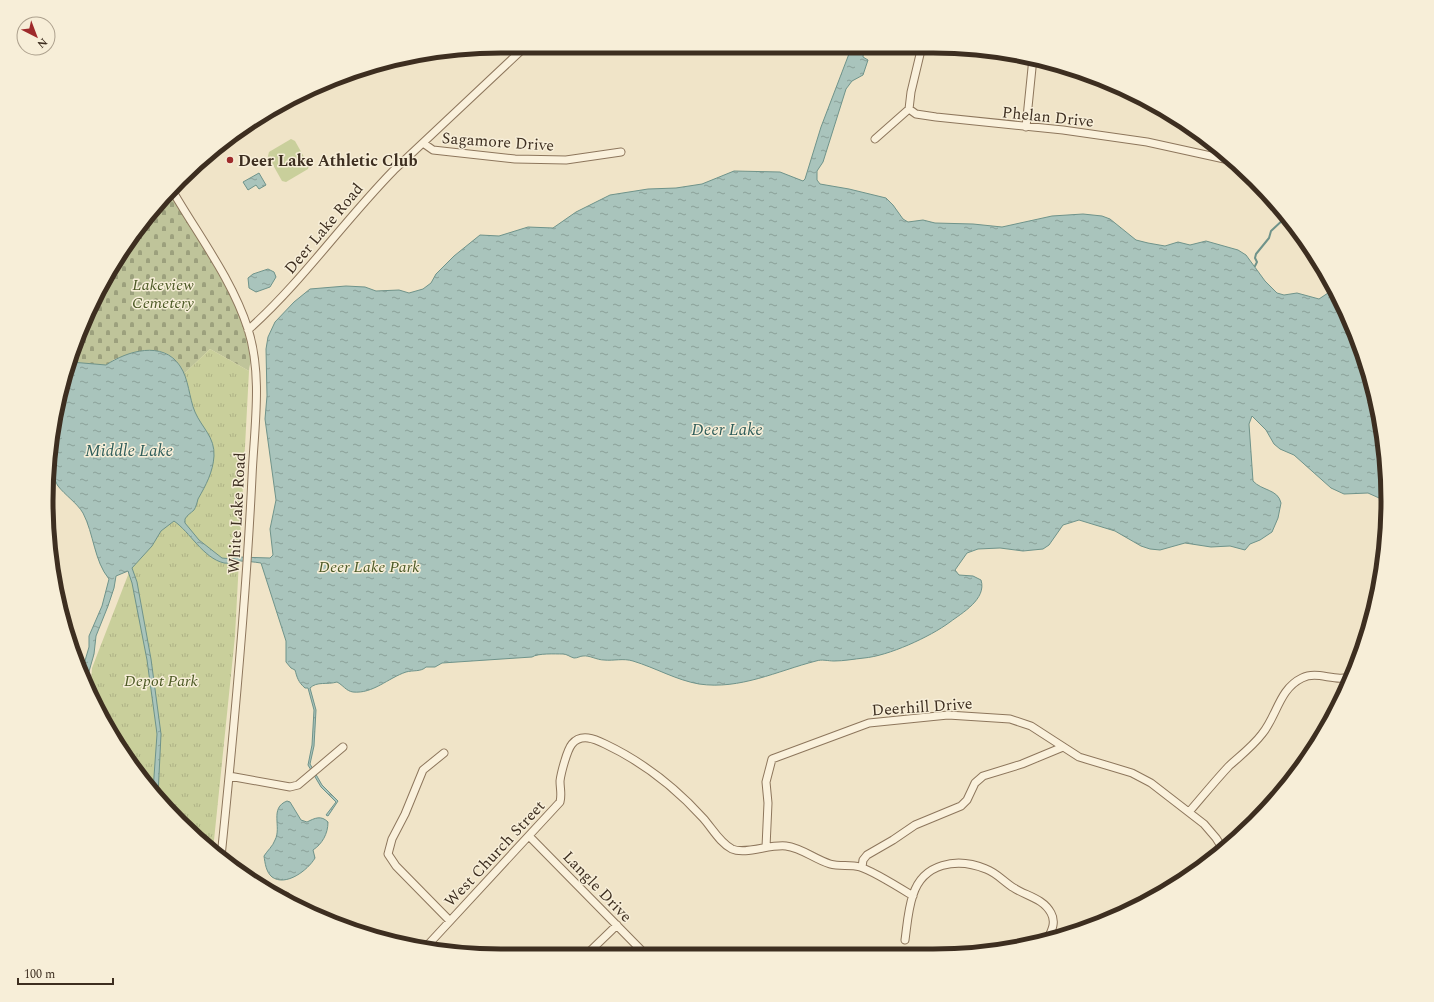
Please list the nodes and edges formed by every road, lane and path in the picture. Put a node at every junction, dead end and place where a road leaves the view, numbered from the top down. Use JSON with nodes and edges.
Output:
{"nodes":[{"id":1,"x":519,"y":53,"type":"edge"},
{"id":2,"x":920,"y":53,"type":"edge"},
{"id":3,"x":1032,"y":65,"type":"edge"},
{"id":4,"x":909,"y":109,"type":"junction"},
{"id":5,"x":1026,"y":127,"type":"junction"},
{"id":6,"x":875,"y":139,"type":"dead end"},
{"id":7,"x":423,"y":143,"type":"junction"},
{"id":8,"x":621,"y":152,"type":"dead end"},
{"id":9,"x":1221,"y":158,"type":"edge"},
{"id":10,"x":175,"y":194,"type":"edge"},
{"id":11,"x":248,"y":330,"type":"junction"},
{"id":12,"x":1343,"y":680,"type":"edge"},
{"id":13,"x":343,"y":747,"type":"dead end"},
{"id":14,"x":1063,"y":747,"type":"junction"},
{"id":15,"x":444,"y":753,"type":"dead end"},
{"id":16,"x":229,"y":776,"type":"junction"},
{"id":17,"x":1189,"y":812,"type":"junction"},
{"id":18,"x":529,"y":836,"type":"junction"},
{"id":19,"x":1220,"y":844,"type":"edge"},
{"id":20,"x":766,"y":847,"type":"junction"},
{"id":21,"x":222,"y":851,"type":"edge"},
{"id":22,"x":862,"y":868,"type":"junction"},
{"id":23,"x":912,"y":896,"type":"junction"},
{"id":24,"x":450,"y":921,"type":"junction"},
{"id":25,"x":617,"y":925,"type":"junction"},
{"id":26,"x":1050,"y":934,"type":"edge"},
{"id":27,"x":905,"y":940,"type":"dead end"},
{"id":28,"x":430,"y":943,"type":"edge"},
{"id":29,"x":592,"y":949,"type":"edge"},
{"id":30,"x":640,"y":949,"type":"edge"}],
"edges":[{"from":1,"to":7,"type":"street","name":"Deer Lake Road"},
{"from":2,"to":4,"type":"street"},
{"from":3,"to":5,"type":"street"},
{"from":4,"to":5,"type":"street","name":"Phelan Drive"},
{"from":4,"to":6,"type":"street"},
{"from":5,"to":9,"type":"street","name":"Phelan Drive"},
{"from":7,"to":8,"type":"street","name":"Sagamore Drive"},
{"from":7,"to":11,"type":"street","name":"Deer Lake Road"},
{"from":10,"to":11,"type":"street","name":"White Lake Road"},
{"from":11,"to":16,"type":"street","name":"White Lake Road"},
{"from":12,"to":17,"type":"street"},
{"from":13,"to":16,"type":"street"},
{"from":14,"to":17,"type":"street","name":"Deerhill Drive"},
{"from":14,"to":20,"type":"street","name":"Deerhill Drive"},
{"from":14,"to":22,"type":"street"},
{"from":15,"to":24,"type":"street"},
{"from":16,"to":21,"type":"street","name":"White Lake Road"},
{"from":17,"to":19,"type":"street","name":"Deerhill Drive"},
{"from":18,"to":20,"type":"street","name":"West Church Street"},
{"from":18,"to":24,"type":"street","name":"West Church Street"},
{"from":18,"to":25,"type":"street","name":"Langle Drive"},
{"from":20,"to":22,"type":"street"},
{"from":22,"to":23,"type":"street"},
{"from":23,"to":26,"type":"street"},
{"from":23,"to":27,"type":"street"},
{"from":24,"to":28,"type":"street","name":"West Church Street"},
{"from":25,"to":29,"type":"street"},
{"from":25,"to":30,"type":"street","name":"Langle Drive"}]}
